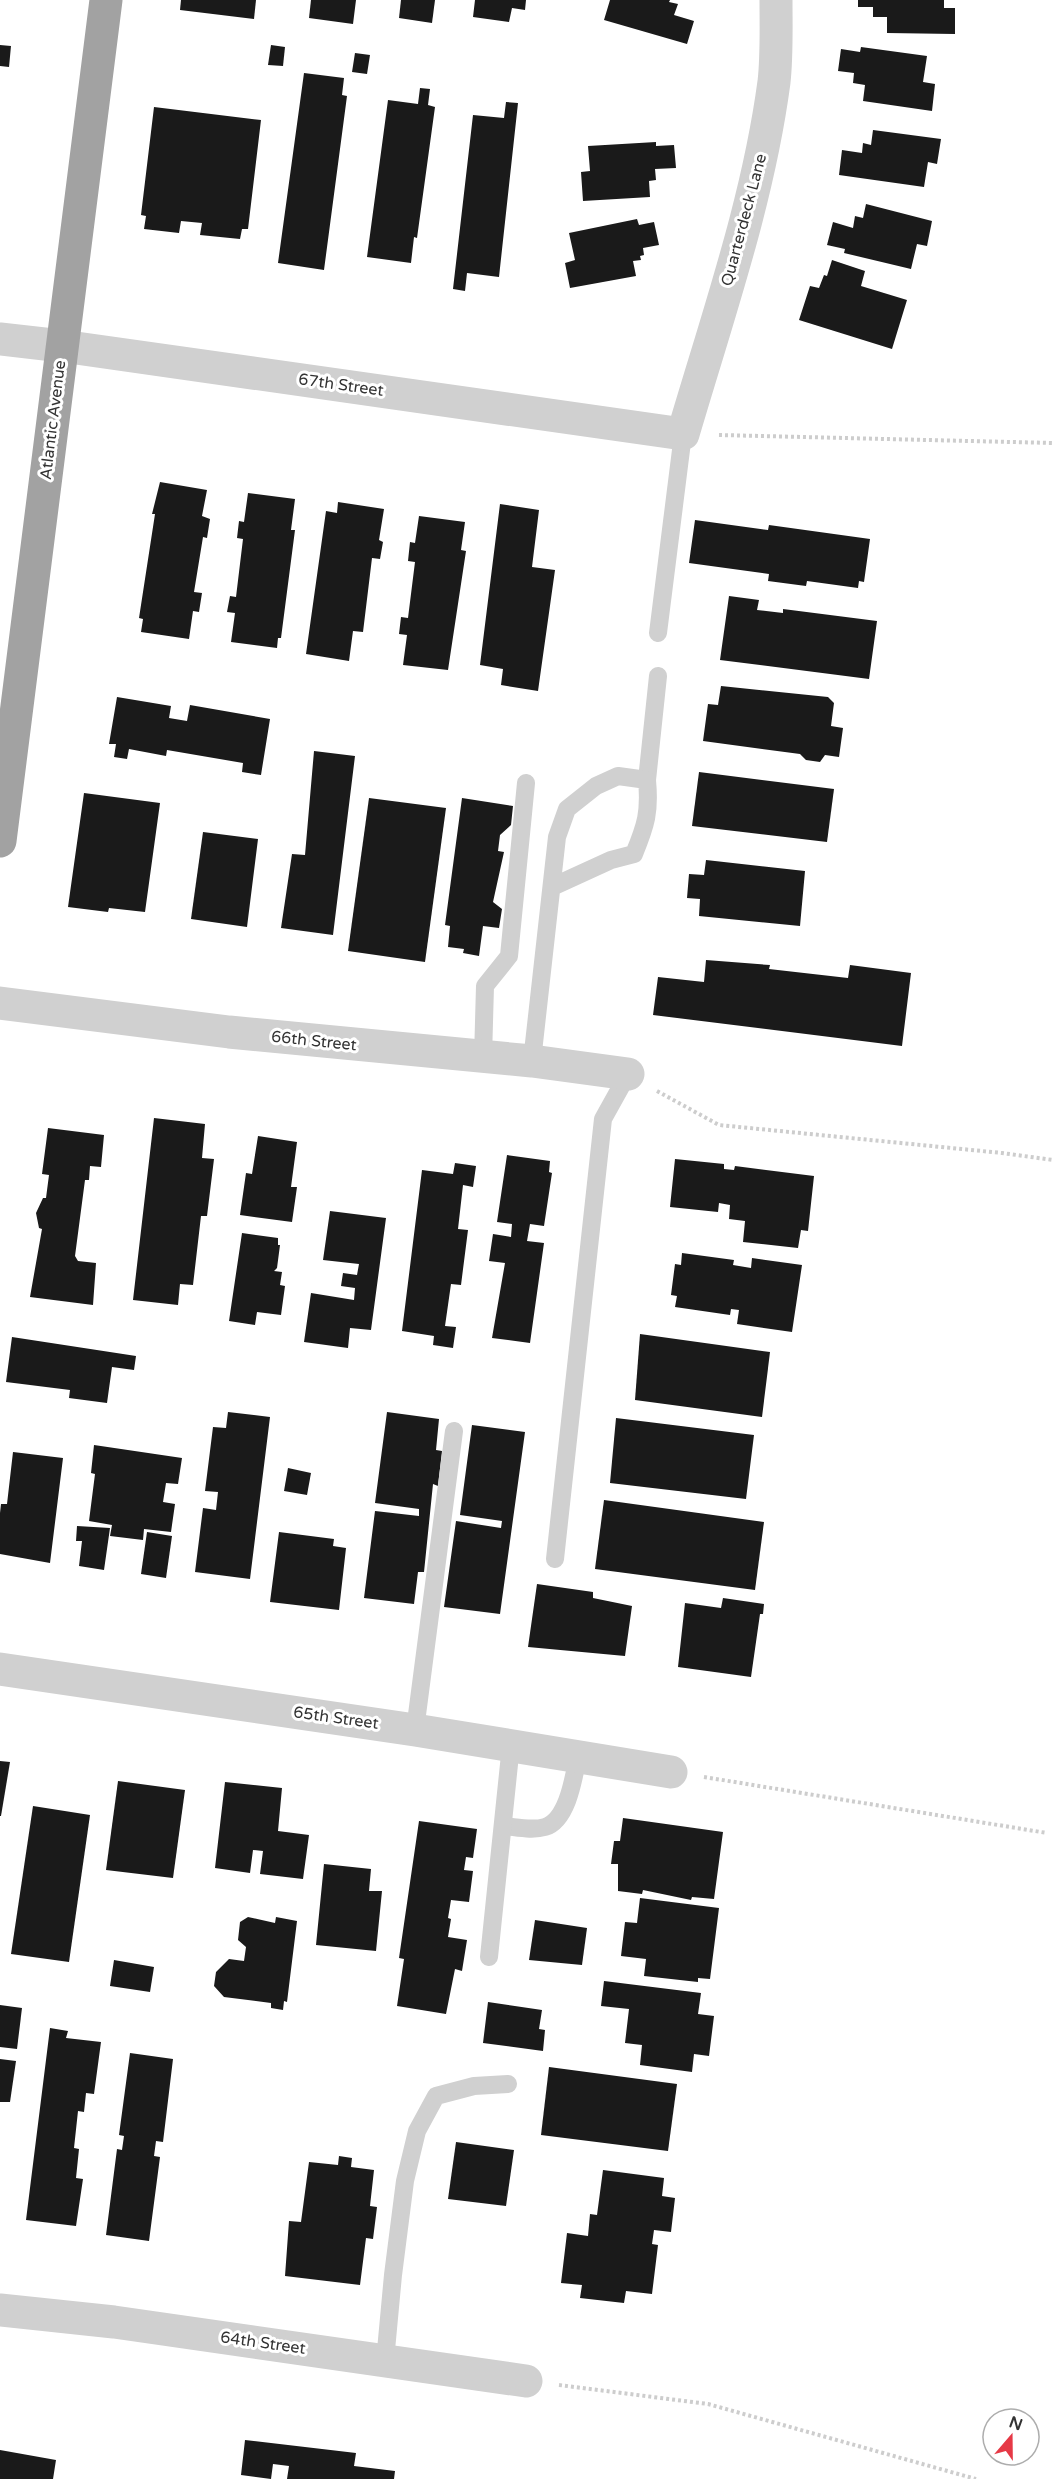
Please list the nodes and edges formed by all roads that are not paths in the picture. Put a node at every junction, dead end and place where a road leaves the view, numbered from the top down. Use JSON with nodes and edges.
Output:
{"nodes":[{"id":1,"x":106,"y":0,"type":"edge"},
{"id":2,"x":776,"y":0,"type":"edge"},
{"id":3,"x":0,"y":339,"type":"edge"},
{"id":4,"x":62,"y":346,"type":"junction"},
{"id":5,"x":683,"y":434,"type":"junction"},
{"id":6,"x":658,"y":633,"type":"dead end"},
{"id":7,"x":658,"y":676,"type":"dead end"},
{"id":8,"x":647,"y":780,"type":"junction"},
{"id":9,"x":526,"y":783,"type":"dead end"},
{"id":10,"x":0,"y":841,"type":"edge"},
{"id":11,"x":552,"y":887,"type":"junction"},
{"id":12,"x":0,"y":1003,"type":"edge"},
{"id":13,"x":483,"y":1058,"type":"junction"},
{"id":14,"x":532,"y":1061,"type":"junction"},
{"id":15,"x":628,"y":1074,"type":"joint"},
{"id":16,"x":454,"y":1431,"type":"dead end"},
{"id":17,"x":555,"y":1560,"type":"dead end"},
{"id":18,"x":0,"y":1669,"type":"edge"},
{"id":19,"x":415,"y":1730,"type":"junction"},
{"id":20,"x":511,"y":1745,"type":"junction"},
{"id":21,"x":578,"y":1756,"type":"junction"},
{"id":22,"x":671,"y":1772,"type":"road end"},
{"id":23,"x":503,"y":1826,"type":"junction"},
{"id":24,"x":489,"y":1957,"type":"dead end"},
{"id":25,"x":508,"y":2084,"type":"dead end"},
{"id":26,"x":0,"y":2310,"type":"edge"},
{"id":27,"x":385,"y":2361,"type":"junction"},
{"id":28,"x":526,"y":2381,"type":"road end"}],
"edges":[{"from":1,"to":4,"type":"highway","name":"Atlantic Avenue"},
{"from":2,"to":5,"type":"street","name":"Quarterdeck Lane"},
{"from":3,"to":4,"type":"street","name":"67th Street"},
{"from":4,"to":5,"type":"street","name":"67th Street"},
{"from":4,"to":10,"type":"highway","name":"Atlantic Avenue"},
{"from":5,"to":6,"type":"lane"},
{"from":7,"to":8,"type":"lane"},
{"from":8,"to":11,"type":"lane"},
{"from":8,"to":11,"type":"lane"},
{"from":9,"to":13,"type":"lane"},
{"from":11,"to":14,"type":"lane"},
{"from":12,"to":13,"type":"street","name":"66th Street"},
{"from":13,"to":14,"type":"street","name":"66th Street"},
{"from":14,"to":15,"type":"street","name":"66th Street"},
{"from":15,"to":17,"type":"lane"},
{"from":16,"to":19,"type":"lane"},
{"from":18,"to":19,"type":"street","name":"65th Street"},
{"from":19,"to":20,"type":"street","name":"65th Street"},
{"from":20,"to":21,"type":"street","name":"65th Street"},
{"from":20,"to":23,"type":"lane"},
{"from":21,"to":22,"type":"street","name":"65th Street"},
{"from":21,"to":23,"type":"lane"},
{"from":23,"to":24,"type":"lane"},
{"from":25,"to":27,"type":"lane"},
{"from":26,"to":27,"type":"street","name":"64th Street"},
{"from":27,"to":28,"type":"street","name":"64th Street"}]}
